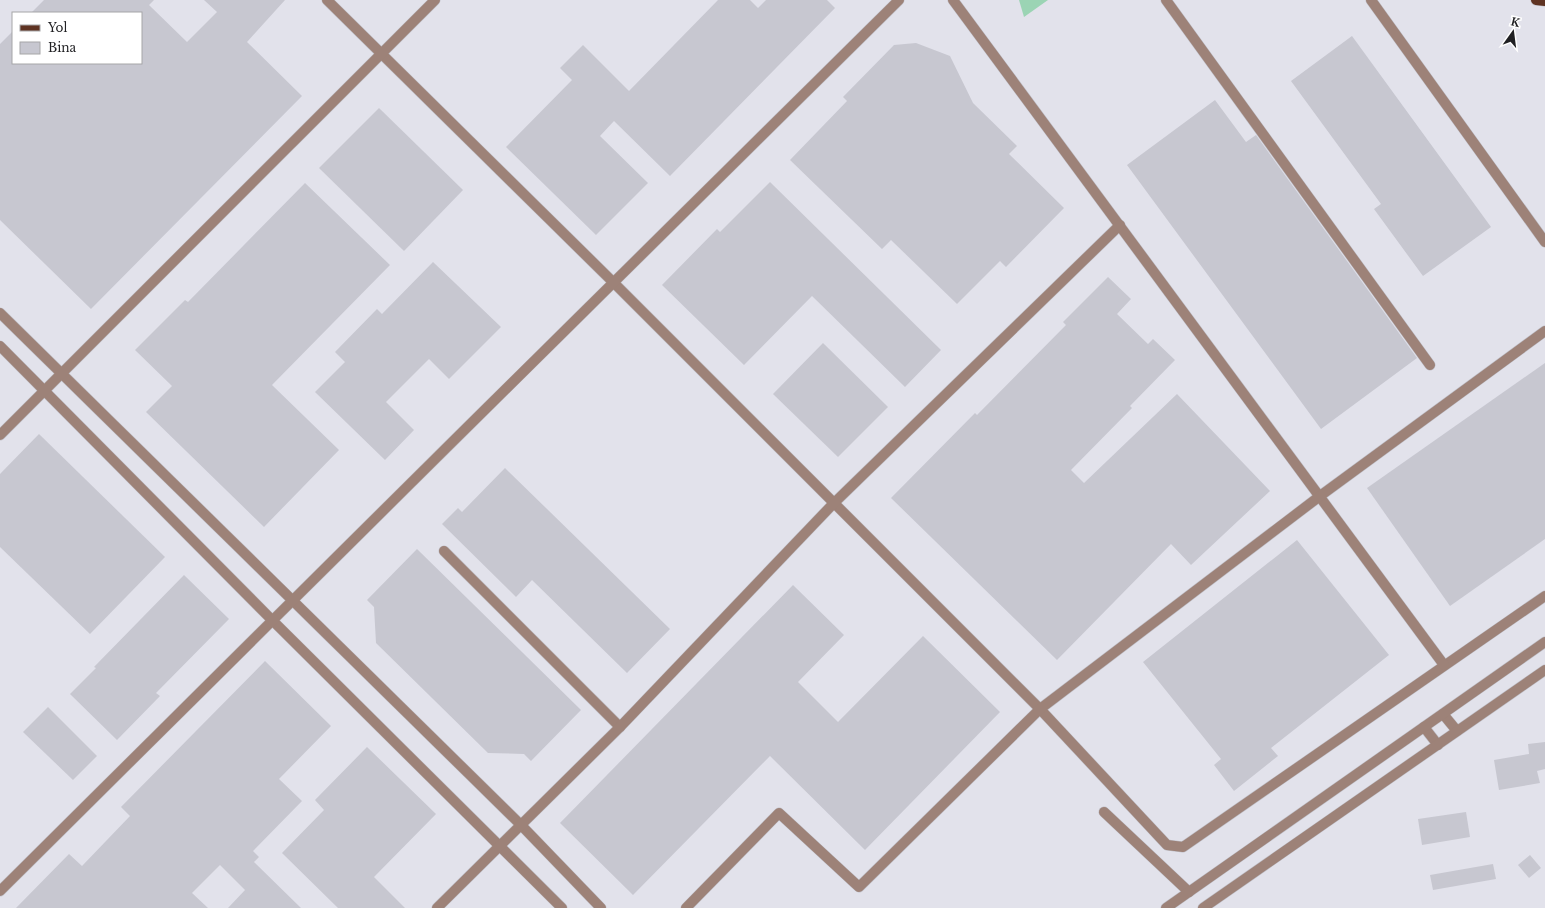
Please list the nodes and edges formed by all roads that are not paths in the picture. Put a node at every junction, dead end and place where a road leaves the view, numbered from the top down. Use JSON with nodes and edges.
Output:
{"nodes":[{"id":1,"x":327,"y":0,"type":"edge"},
{"id":2,"x":435,"y":0,"type":"edge"},
{"id":3,"x":899,"y":0,"type":"edge"},
{"id":4,"x":953,"y":0,"type":"edge"},
{"id":5,"x":1166,"y":0,"type":"edge"},
{"id":6,"x":1371,"y":0,"type":"edge"},
{"id":7,"x":1536,"y":0,"type":"edge"},
{"id":8,"x":1545,"y":1,"type":"edge"},
{"id":9,"x":382,"y":54,"type":"junction"},
{"id":10,"x":1120,"y":225,"type":"junction"},
{"id":11,"x":1545,"y":242,"type":"edge"},
{"id":12,"x":615,"y":284,"type":"junction"},
{"id":13,"x":0,"y":313,"type":"edge"},
{"id":14,"x":1545,"y":331,"type":"edge"},
{"id":15,"x":0,"y":346,"type":"edge"},
{"id":16,"x":1430,"y":365,"type":"dead end"},
{"id":17,"x":61,"y":374,"type":"junction"},
{"id":18,"x":44,"y":391,"type":"junction"},
{"id":19,"x":0,"y":435,"type":"edge"},
{"id":20,"x":1320,"y":496,"type":"junction"},
{"id":21,"x":833,"y":504,"type":"junction"},
{"id":22,"x":444,"y":551,"type":"dead end"},
{"id":23,"x":1545,"y":596,"type":"edge"},
{"id":24,"x":291,"y":601,"type":"junction"},
{"id":25,"x":271,"y":619,"type":"junction"},
{"id":26,"x":1545,"y":642,"type":"edge"},
{"id":27,"x":1444,"y":665,"type":"junction"},
{"id":28,"x":1545,"y":670,"type":"edge"},
{"id":29,"x":1040,"y":709,"type":"junction"},
{"id":30,"x":1443,"y":714,"type":"junction"},
{"id":31,"x":620,"y":727,"type":"junction"},
{"id":32,"x":1424,"y":727,"type":"junction"},
{"id":33,"x":1457,"y":731,"type":"junction"},
{"id":34,"x":1438,"y":744,"type":"junction"},
{"id":35,"x":1104,"y":812,"type":"dead end"},
{"id":36,"x":521,"y":825,"type":"junction"},
{"id":37,"x":499,"y":846,"type":"junction"},
{"id":38,"x":0,"y":891,"type":"edge"},
{"id":39,"x":1189,"y":892,"type":"junction"},
{"id":40,"x":437,"y":908,"type":"edge"},
{"id":41,"x":562,"y":908,"type":"edge"},
{"id":42,"x":601,"y":908,"type":"edge"},
{"id":43,"x":686,"y":908,"type":"edge"},
{"id":44,"x":1166,"y":908,"type":"edge"},
{"id":45,"x":1203,"y":908,"type":"edge"}],
"edges":[{"from":1,"to":9,"type":"street"},
{"from":2,"to":9,"type":"street"},
{"from":3,"to":12,"type":"street"},
{"from":4,"to":10,"type":"street"},
{"from":5,"to":16,"type":"street"},
{"from":6,"to":11,"type":"street"},
{"from":7,"to":8,"type":"main road"},
{"from":9,"to":12,"type":"street"},
{"from":9,"to":17,"type":"street"},
{"from":10,"to":20,"type":"street"},
{"from":10,"to":21,"type":"street"},
{"from":12,"to":21,"type":"street"},
{"from":12,"to":24,"type":"street"},
{"from":13,"to":17,"type":"street"},
{"from":14,"to":20,"type":"street"},
{"from":15,"to":18,"type":"street"},
{"from":17,"to":18,"type":"street"},
{"from":17,"to":24,"type":"street"},
{"from":18,"to":19,"type":"street"},
{"from":18,"to":25,"type":"street"},
{"from":20,"to":27,"type":"street"},
{"from":20,"to":29,"type":"street"},
{"from":21,"to":29,"type":"street"},
{"from":21,"to":31,"type":"street"},
{"from":22,"to":31,"type":"street"},
{"from":23,"to":27,"type":"street"},
{"from":24,"to":25,"type":"street"},
{"from":24,"to":36,"type":"street"},
{"from":25,"to":37,"type":"street"},
{"from":25,"to":38,"type":"street"},
{"from":26,"to":30,"type":"street"},
{"from":27,"to":29,"type":"street"},
{"from":28,"to":33,"type":"street"},
{"from":29,"to":43,"type":"street"},
{"from":30,"to":32,"type":"street"},
{"from":30,"to":33,"type":"street"},
{"from":31,"to":36,"type":"street"},
{"from":32,"to":34,"type":"street"},
{"from":32,"to":39,"type":"street"},
{"from":33,"to":34,"type":"street"},
{"from":34,"to":45,"type":"street"},
{"from":35,"to":39,"type":"street"},
{"from":36,"to":37,"type":"street"},
{"from":36,"to":42,"type":"street"},
{"from":37,"to":40,"type":"street"},
{"from":37,"to":41,"type":"street"},
{"from":39,"to":44,"type":"street"}]}
